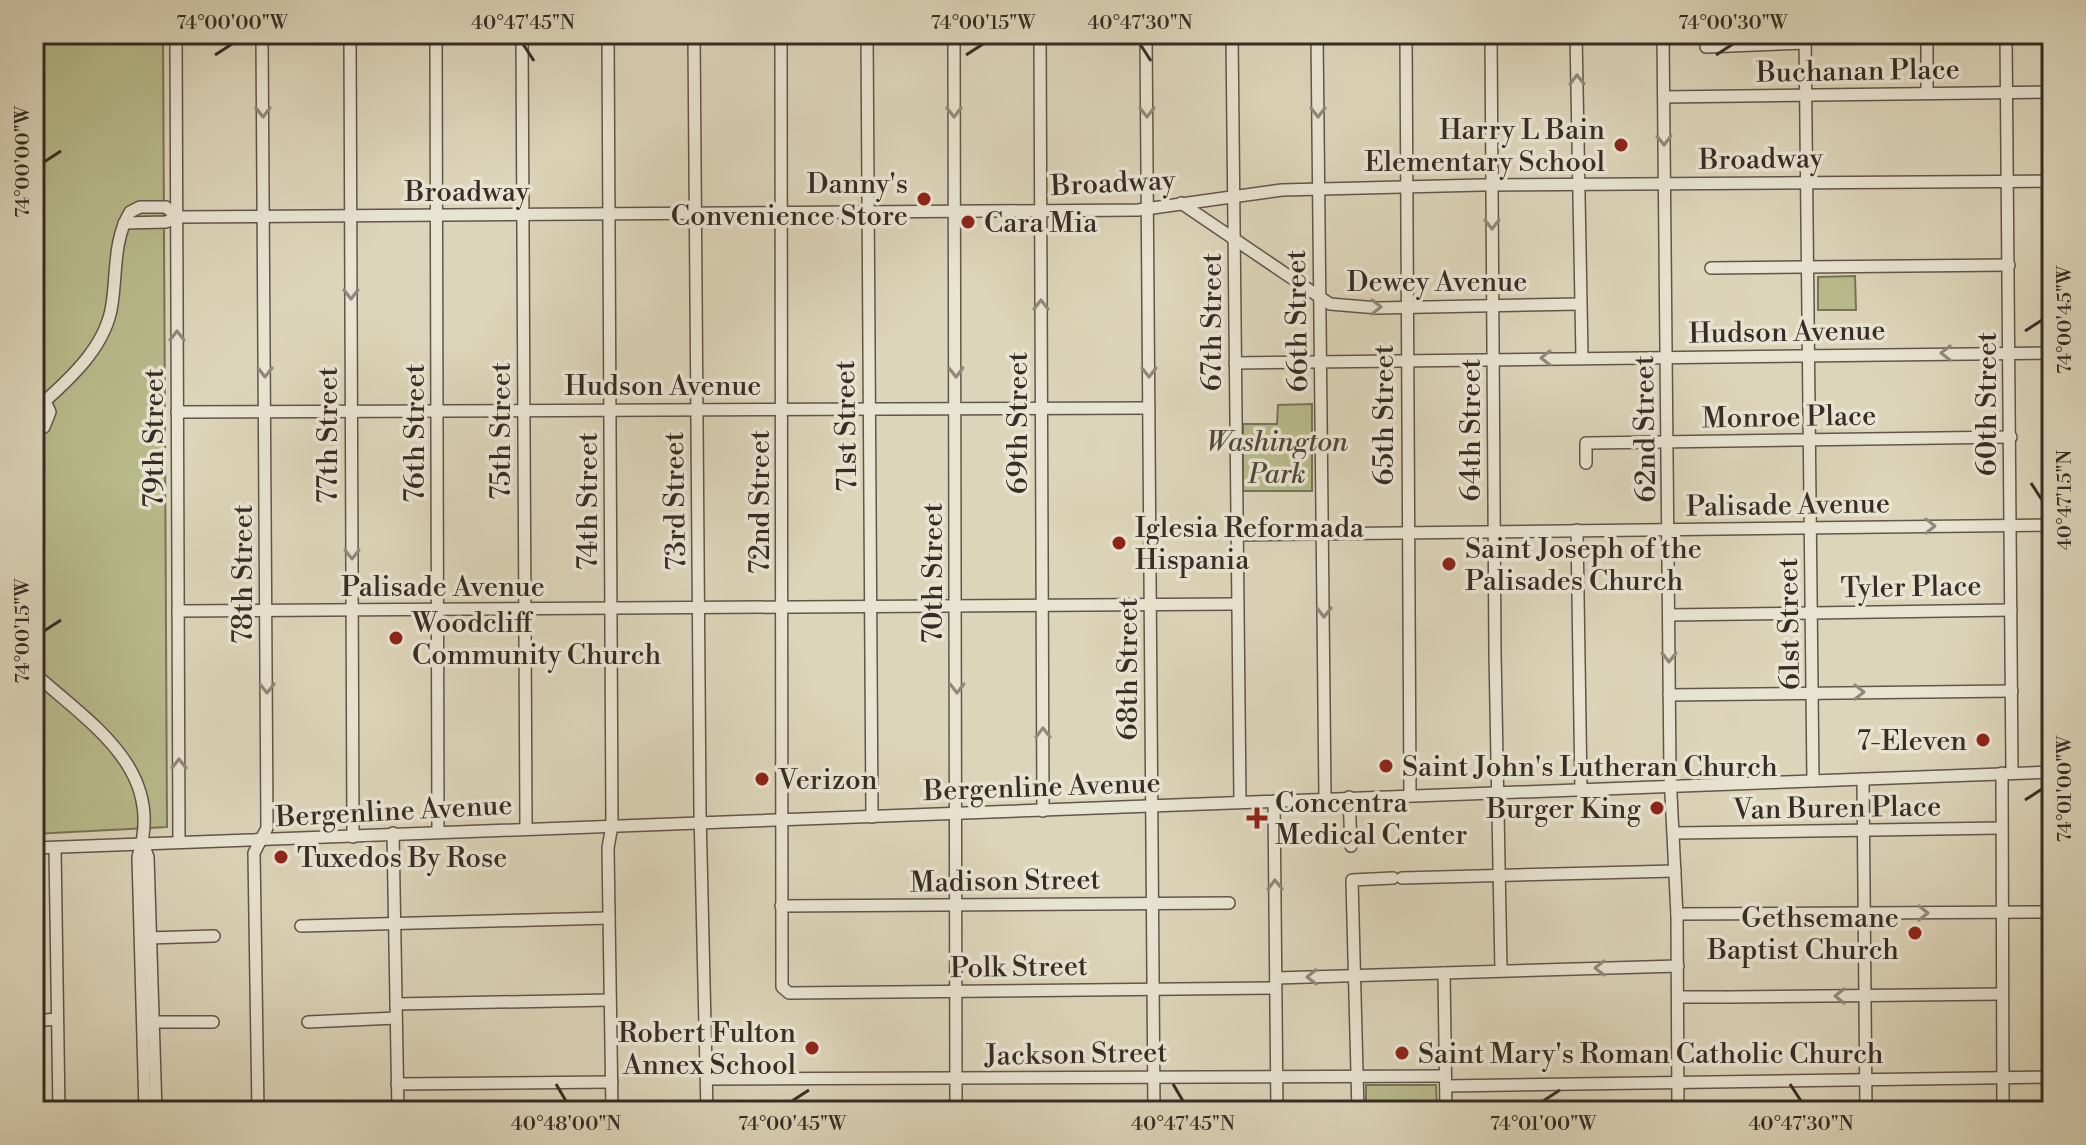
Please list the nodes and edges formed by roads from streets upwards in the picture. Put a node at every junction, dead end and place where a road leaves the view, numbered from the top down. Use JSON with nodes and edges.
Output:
{"nodes":[{"id":1,"x":176,"y":34,"type":"edge"},
{"id":2,"x":262,"y":34,"type":"edge"},
{"id":3,"x":350,"y":34,"type":"edge"},
{"id":4,"x":436,"y":34,"type":"edge"},
{"id":5,"x":522,"y":34,"type":"edge"},
{"id":6,"x":608,"y":34,"type":"edge"},
{"id":7,"x":694,"y":34,"type":"edge"},
{"id":8,"x":781,"y":34,"type":"edge"},
{"id":9,"x":867,"y":34,"type":"edge"},
{"id":10,"x":954,"y":34,"type":"edge"},
{"id":11,"x":1040,"y":34,"type":"edge"},
{"id":12,"x":1146,"y":34,"type":"edge"},
{"id":13,"x":1232,"y":34,"type":"edge"},
{"id":14,"x":1317,"y":34,"type":"edge"},
{"id":15,"x":1406,"y":34,"type":"edge"},
{"id":16,"x":1491,"y":34,"type":"edge"},
{"id":17,"x":1576,"y":34,"type":"edge"},
{"id":18,"x":1663,"y":34,"type":"edge"},
{"id":19,"x":1927,"y":34,"type":"edge"},
{"id":20,"x":2006,"y":34,"type":"edge"},
{"id":21,"x":1805,"y":38,"type":"edge"},
{"id":22,"x":1706,"y":47,"type":"dead end"},
{"id":23,"x":2052,"y":92,"type":"edge"},
{"id":24,"x":1927,"y":93,"type":"junction"},
{"id":25,"x":2007,"y":93,"type":"junction"},
{"id":26,"x":1806,"y":94,"type":"junction"},
{"id":27,"x":1664,"y":97,"type":"junction"},
{"id":28,"x":2008,"y":180,"type":"junction"},
{"id":29,"x":1807,"y":181,"type":"junction"},
{"id":30,"x":2052,"y":181,"type":"edge"},
{"id":31,"x":1665,"y":183,"type":"junction"},
{"id":32,"x":1580,"y":184,"type":"junction"},
{"id":33,"x":1492,"y":185,"type":"junction"},
{"id":34,"x":1406,"y":187,"type":"junction"},
{"id":35,"x":1318,"y":189,"type":"junction"},
{"id":36,"x":1234,"y":196,"type":"junction"},
{"id":37,"x":1181,"y":203,"type":"junction"},
{"id":38,"x":1148,"y":209,"type":"junction"},
{"id":39,"x":954,"y":211,"type":"junction"},
{"id":40,"x":1040,"y":211,"type":"junction"},
{"id":41,"x":867,"y":212,"type":"junction"},
{"id":42,"x":695,"y":213,"type":"junction"},
{"id":43,"x":782,"y":213,"type":"junction"},
{"id":44,"x":610,"y":214,"type":"junction"},
{"id":45,"x":437,"y":215,"type":"junction"},
{"id":46,"x":523,"y":215,"type":"junction"},
{"id":47,"x":350,"y":216,"type":"junction"},
{"id":48,"x":177,"y":217,"type":"junction"},
{"id":49,"x":264,"y":217,"type":"junction"},
{"id":50,"x":1235,"y":239,"type":"junction"},
{"id":51,"x":2009,"y":265,"type":"junction"},
{"id":52,"x":1808,"y":267,"type":"junction"},
{"id":53,"x":1711,"y":268,"type":"dead end"},
{"id":54,"x":1318,"y":299,"type":"junction"},
{"id":55,"x":1580,"y":304,"type":"junction"},
{"id":56,"x":1492,"y":305,"type":"junction"},
{"id":57,"x":1407,"y":307,"type":"junction"},
{"id":58,"x":2010,"y":353,"type":"junction"},
{"id":59,"x":2052,"y":353,"type":"edge"},
{"id":60,"x":1809,"y":354,"type":"junction"},
{"id":61,"x":1666,"y":356,"type":"junction"},
{"id":62,"x":1582,"y":357,"type":"junction"},
{"id":63,"x":1493,"y":359,"type":"junction"},
{"id":64,"x":1321,"y":361,"type":"junction"},
{"id":65,"x":1407,"y":361,"type":"junction"},
{"id":66,"x":1235,"y":363,"type":"junction"},
{"id":67,"x":40,"y":398,"type":"edge"},
{"id":68,"x":1041,"y":407,"type":"junction"},
{"id":69,"x":1149,"y":408,"type":"junction"},
{"id":70,"x":783,"y":409,"type":"junction"},
{"id":71,"x":869,"y":409,"type":"junction"},
{"id":72,"x":956,"y":409,"type":"junction"},
{"id":73,"x":524,"y":410,"type":"junction"},
{"id":74,"x":611,"y":410,"type":"junction"},
{"id":75,"x":697,"y":410,"type":"junction"},
{"id":76,"x":351,"y":411,"type":"junction"},
{"id":77,"x":438,"y":411,"type":"junction"},
{"id":78,"x":177,"y":412,"type":"junction"},
{"id":79,"x":265,"y":413,"type":"junction"},
{"id":80,"x":34,"y":432,"type":"edge"},
{"id":81,"x":2011,"y":437,"type":"junction"},
{"id":82,"x":1810,"y":440,"type":"junction"},
{"id":83,"x":1668,"y":442,"type":"junction"},
{"id":84,"x":1586,"y":463,"type":"dead end"},
{"id":85,"x":34,"y":490,"type":"edge"},
{"id":86,"x":2011,"y":525,"type":"junction"},
{"id":87,"x":2052,"y":525,"type":"edge"},
{"id":88,"x":1811,"y":527,"type":"junction"},
{"id":89,"x":1669,"y":529,"type":"junction"},
{"id":90,"x":1577,"y":530,"type":"junction"},
{"id":91,"x":1494,"y":531,"type":"junction"},
{"id":92,"x":1408,"y":532,"type":"junction"},
{"id":93,"x":1323,"y":534,"type":"junction"},
{"id":94,"x":1236,"y":535,"type":"junction"},
{"id":95,"x":1236,"y":604,"type":"junction"},
{"id":96,"x":1151,"y":606,"type":"junction"},
{"id":97,"x":699,"y":607,"type":"junction"},
{"id":98,"x":871,"y":607,"type":"junction"},
{"id":99,"x":956,"y":607,"type":"junction"},
{"id":100,"x":1043,"y":607,"type":"junction"},
{"id":101,"x":610,"y":608,"type":"junction"},
{"id":102,"x":782,"y":608,"type":"junction"},
{"id":103,"x":267,"y":610,"type":"junction"},
{"id":104,"x":353,"y":610,"type":"junction"},
{"id":105,"x":439,"y":610,"type":"junction"},
{"id":106,"x":525,"y":610,"type":"junction"},
{"id":107,"x":2011,"y":610,"type":"junction"},
{"id":108,"x":178,"y":611,"type":"junction"},
{"id":109,"x":1811,"y":612,"type":"junction"},
{"id":110,"x":1669,"y":615,"type":"junction"},
{"id":111,"x":34,"y":673,"type":"edge"},
{"id":112,"x":2012,"y":691,"type":"junction"},
{"id":113,"x":1812,"y":693,"type":"junction"},
{"id":114,"x":1669,"y":695,"type":"junction"},
{"id":115,"x":2052,"y":772,"type":"edge"},
{"id":116,"x":2007,"y":773,"type":"junction"},
{"id":117,"x":1863,"y":779,"type":"junction"},
{"id":118,"x":1813,"y":781,"type":"junction"},
{"id":119,"x":1672,"y":787,"type":"junction"},
{"id":120,"x":1581,"y":789,"type":"junction"},
{"id":121,"x":1498,"y":793,"type":"junction"},
{"id":122,"x":1410,"y":795,"type":"junction"},
{"id":123,"x":1349,"y":797,"type":"junction"},
{"id":124,"x":1325,"y":798,"type":"junction"},
{"id":125,"x":1274,"y":801,"type":"junction"},
{"id":126,"x":1240,"y":802,"type":"junction"},
{"id":127,"x":1152,"y":806,"type":"junction"},
{"id":128,"x":1043,"y":811,"type":"junction"},
{"id":129,"x":955,"y":815,"type":"junction"},
{"id":130,"x":872,"y":817,"type":"junction"},
{"id":131,"x":781,"y":819,"type":"junction"},
{"id":132,"x":702,"y":823,"type":"junction"},
{"id":133,"x":612,"y":825,"type":"junction"},
{"id":134,"x":526,"y":828,"type":"junction"},
{"id":135,"x":2000,"y":828,"type":"junction"},
{"id":136,"x":1863,"y":830,"type":"junction"},
{"id":137,"x":438,"y":832,"type":"junction"},
{"id":138,"x":393,"y":833,"type":"junction"},
{"id":139,"x":1675,"y":833,"type":"junction"},
{"id":140,"x":353,"y":837,"type":"junction"},
{"id":141,"x":260,"y":840,"type":"junction"},
{"id":142,"x":179,"y":842,"type":"junction"},
{"id":143,"x":143,"y":844,"type":"junction"},
{"id":144,"x":1351,"y":846,"type":"dead end"},
{"id":145,"x":34,"y":848,"type":"edge"},
{"id":146,"x":55,"y":848,"type":"junction"},
{"id":147,"x":1675,"y":871,"type":"junction"},
{"id":148,"x":1499,"y":877,"type":"junction"},
{"id":149,"x":1152,"y":903,"type":"junction"},
{"id":150,"x":1229,"y":903,"type":"dead end"},
{"id":151,"x":953,"y":905,"type":"junction"},
{"id":152,"x":781,"y":906,"type":"junction"},
{"id":153,"x":2002,"y":912,"type":"junction"},
{"id":154,"x":2052,"y":912,"type":"edge"},
{"id":155,"x":1865,"y":913,"type":"junction"},
{"id":156,"x":1677,"y":914,"type":"junction"},
{"id":157,"x":609,"y":918,"type":"junction"},
{"id":158,"x":394,"y":924,"type":"junction"},
{"id":159,"x":301,"y":926,"type":"dead end"},
{"id":160,"x":214,"y":936,"type":"dead end"},
{"id":161,"x":147,"y":938,"type":"junction"},
{"id":162,"x":1678,"y":966,"type":"junction"},
{"id":163,"x":780,"y":970,"type":"joint"},
{"id":164,"x":1501,"y":970,"type":"junction"},
{"id":165,"x":1444,"y":973,"type":"junction"},
{"id":166,"x":1354,"y":977,"type":"junction"},
{"id":167,"x":1275,"y":983,"type":"junction"},
{"id":168,"x":1153,"y":988,"type":"junction"},
{"id":169,"x":955,"y":991,"type":"junction"},
{"id":170,"x":2002,"y":994,"type":"junction"},
{"id":171,"x":1866,"y":996,"type":"junction"},
{"id":172,"x":1678,"y":997,"type":"junction"},
{"id":173,"x":610,"y":1000,"type":"junction"},
{"id":174,"x":396,"y":1004,"type":"junction"},
{"id":175,"x":396,"y":1018,"type":"junction"},
{"id":176,"x":57,"y":1019,"type":"junction"},
{"id":177,"x":34,"y":1021,"type":"edge"},
{"id":178,"x":148,"y":1022,"type":"junction"},
{"id":179,"x":213,"y":1022,"type":"dead end"},
{"id":180,"x":308,"y":1022,"type":"dead end"},
{"id":181,"x":1277,"y":1075,"type":"junction"},
{"id":182,"x":1358,"y":1075,"type":"junction"},
{"id":183,"x":1154,"y":1077,"type":"junction"},
{"id":184,"x":2003,"y":1077,"type":"junction"},
{"id":185,"x":2052,"y":1077,"type":"edge"},
{"id":186,"x":956,"y":1078,"type":"junction"},
{"id":187,"x":1866,"y":1078,"type":"junction"},
{"id":188,"x":707,"y":1079,"type":"junction"},
{"id":189,"x":1678,"y":1080,"type":"junction"},
{"id":190,"x":1445,"y":1081,"type":"junction"},
{"id":191,"x":612,"y":1082,"type":"junction"},
{"id":192,"x":397,"y":1084,"type":"junction"},
{"id":193,"x":210,"y":1109,"type":"dead end"},
{"id":194,"x":34,"y":1110,"type":"edge"},
{"id":195,"x":61,"y":1110,"type":"edge"},
{"id":196,"x":150,"y":1110,"type":"edge"},
{"id":197,"x":108,"y":1111,"type":"edge"},
{"id":198,"x":258,"y":1111,"type":"edge"},
{"id":199,"x":398,"y":1111,"type":"edge"},
{"id":200,"x":612,"y":1111,"type":"edge"},
{"id":201,"x":707,"y":1111,"type":"edge"},
{"id":202,"x":956,"y":1111,"type":"edge"},
{"id":203,"x":1154,"y":1111,"type":"edge"},
{"id":204,"x":1277,"y":1111,"type":"edge"},
{"id":205,"x":1358,"y":1111,"type":"edge"},
{"id":206,"x":1446,"y":1111,"type":"edge"},
{"id":207,"x":1678,"y":1111,"type":"edge"},
{"id":208,"x":1866,"y":1111,"type":"edge"},
{"id":209,"x":2003,"y":1111,"type":"edge"}],
"edges":[{"from":1,"to":48,"type":"street","name":"79th Street"},
{"from":2,"to":49,"type":"street","name":"78th Street","one_way":true},
{"from":3,"to":47,"type":"street","name":"77th Street"},
{"from":4,"to":45,"type":"street","name":"76th Street"},
{"from":5,"to":46,"type":"street","name":"75th Street"},
{"from":6,"to":44,"type":"street","name":"74th Street"},
{"from":7,"to":42,"type":"street","name":"73rd Street"},
{"from":8,"to":43,"type":"street","name":"72nd Street"},
{"from":9,"to":41,"type":"street","name":"71st Street"},
{"from":10,"to":39,"type":"street","name":"70th Street","one_way":true},
{"from":11,"to":40,"type":"street","name":"69th Street"},
{"from":12,"to":38,"type":"street","name":"68th Street","one_way":true},
{"from":13,"to":36,"type":"street","name":"67th Street"},
{"from":14,"to":35,"type":"street","name":"66th Street","one_way":true},
{"from":15,"to":34,"type":"street","name":"65th Street"},
{"from":16,"to":33,"type":"street","name":"64th Street"},
{"from":32,"to":17,"type":"street","one_way":true},
{"from":18,"to":27,"type":"street","name":"62nd Street"},
{"from":19,"to":24,"type":"street"},
{"from":20,"to":25,"type":"street","name":"60th Street"},
{"from":21,"to":22,"type":"street"},
{"from":21,"to":26,"type":"street","name":"61st Street"},
{"from":23,"to":25,"type":"street","name":"Buchanan Place"},
{"from":24,"to":25,"type":"street","name":"Buchanan Place"},
{"from":24,"to":26,"type":"street","name":"Buchanan Place"},
{"from":25,"to":28,"type":"street","name":"60th Street"},
{"from":26,"to":27,"type":"street","name":"Buchanan Place"},
{"from":26,"to":29,"type":"street","name":"61st Street"},
{"from":27,"to":31,"type":"street","name":"62nd Street","one_way":true},
{"from":28,"to":29,"type":"street","name":"Broadway"},
{"from":28,"to":30,"type":"street","name":"Broadway"},
{"from":28,"to":51,"type":"street","name":"60th Street"},
{"from":29,"to":31,"type":"street","name":"Broadway"},
{"from":29,"to":52,"type":"street","name":"61st Street"},
{"from":31,"to":32,"type":"street","name":"Broadway"},
{"from":31,"to":61,"type":"street","name":"62nd Street"},
{"from":32,"to":33,"type":"street","name":"Broadway"},
{"from":32,"to":55,"type":"street"},
{"from":33,"to":34,"type":"street","name":"Broadway"},
{"from":33,"to":56,"type":"street","name":"64th Street","one_way":true},
{"from":34,"to":35,"type":"street","name":"Broadway"},
{"from":34,"to":57,"type":"street","name":"65th Street"},
{"from":35,"to":36,"type":"street","name":"Broadway"},
{"from":35,"to":54,"type":"street","name":"66th Street"},
{"from":36,"to":37,"type":"street","name":"Broadway"},
{"from":36,"to":50,"type":"street","name":"67th Street"},
{"from":37,"to":38,"type":"street","name":"Broadway"},
{"from":37,"to":50,"type":"street","name":"Dewey Avenue"},
{"from":38,"to":40,"type":"street","name":"Broadway"},
{"from":38,"to":69,"type":"street","name":"68th Street","one_way":true},
{"from":39,"to":40,"type":"street","name":"Broadway"},
{"from":39,"to":41,"type":"street","name":"Broadway"},
{"from":39,"to":72,"type":"street","name":"70th Street","one_way":true},
{"from":68,"to":40,"type":"street","name":"69th Street","one_way":true},
{"from":41,"to":43,"type":"street","name":"Broadway"},
{"from":41,"to":71,"type":"street","name":"71st Street"},
{"from":42,"to":43,"type":"street","name":"Broadway"},
{"from":42,"to":44,"type":"street","name":"Broadway"},
{"from":42,"to":75,"type":"street","name":"73rd Street"},
{"from":43,"to":70,"type":"street","name":"72nd Street"},
{"from":44,"to":46,"type":"street","name":"Broadway"},
{"from":44,"to":74,"type":"street","name":"74th Street"},
{"from":45,"to":46,"type":"street","name":"Broadway"},
{"from":45,"to":47,"type":"street","name":"Broadway"},
{"from":45,"to":77,"type":"street","name":"76th Street"},
{"from":46,"to":73,"type":"street","name":"75th Street"},
{"from":47,"to":49,"type":"street","name":"Broadway"},
{"from":47,"to":76,"type":"street","name":"77th Street","one_way":true},
{"from":48,"to":49,"type":"street","name":"Broadway"},
{"from":48,"to":67,"type":"street","name":"Broadway"},
{"from":78,"to":48,"type":"street","name":"79th Street","one_way":true},
{"from":49,"to":79,"type":"street","name":"78th Street","one_way":true},
{"from":50,"to":54,"type":"street","name":"Dewey Avenue"},
{"from":50,"to":66,"type":"street","name":"67th Street"},
{"from":51,"to":52,"type":"street"},
{"from":51,"to":58,"type":"street","name":"60th Street"},
{"from":52,"to":53,"type":"street"},
{"from":52,"to":60,"type":"street","name":"61st Street"},
{"from":54,"to":57,"type":"street","name":"Dewey Avenue","one_way":true},
{"from":54,"to":64,"type":"street","name":"66th Street"},
{"from":55,"to":56,"type":"street","name":"Dewey Avenue"},
{"from":55,"to":62,"type":"street"},
{"from":56,"to":57,"type":"street","name":"Dewey Avenue"},
{"from":56,"to":63,"type":"street","name":"64th Street"},
{"from":57,"to":65,"type":"street","name":"65th Street"},
{"from":58,"to":59,"type":"street","name":"Hudson Avenue"},
{"from":58,"to":60,"type":"street","name":"Hudson Avenue","one_way":true},
{"from":58,"to":81,"type":"street","name":"60th Street"},
{"from":60,"to":61,"type":"street","name":"Hudson Avenue"},
{"from":60,"to":82,"type":"street","name":"61st Street"},
{"from":61,"to":62,"type":"street","name":"Hudson Avenue"},
{"from":61,"to":83,"type":"street","name":"62nd Street"},
{"from":62,"to":63,"type":"street","name":"Hudson Avenue","one_way":true},
{"from":63,"to":65,"type":"street","name":"Hudson Avenue"},
{"from":63,"to":91,"type":"street","name":"64th Street"},
{"from":64,"to":65,"type":"street","name":"Hudson Avenue"},
{"from":64,"to":66,"type":"street","name":"Hudson Avenue"},
{"from":64,"to":93,"type":"street","name":"66th Street"},
{"from":65,"to":92,"type":"street","name":"65th Street"},
{"from":66,"to":94,"type":"street","name":"67th Street"},
{"from":67,"to":80,"type":"street"},
{"from":68,"to":69,"type":"street","name":"Hudson Avenue"},
{"from":68,"to":72,"type":"street","name":"Hudson Avenue"},
{"from":68,"to":100,"type":"street","name":"69th Street"},
{"from":69,"to":96,"type":"street","name":"68th Street"},
{"from":70,"to":71,"type":"street","name":"Hudson Avenue"},
{"from":70,"to":75,"type":"street","name":"Hudson Avenue"},
{"from":70,"to":102,"type":"street","name":"72nd Street"},
{"from":71,"to":72,"type":"street","name":"Hudson Avenue"},
{"from":71,"to":98,"type":"street","name":"71st Street"},
{"from":72,"to":99,"type":"street","name":"70th Street"},
{"from":73,"to":74,"type":"street","name":"Hudson Avenue"},
{"from":73,"to":77,"type":"street","name":"Hudson Avenue"},
{"from":73,"to":106,"type":"street","name":"75th Street"},
{"from":74,"to":75,"type":"street","name":"Hudson Avenue"},
{"from":74,"to":101,"type":"street","name":"74th Street"},
{"from":75,"to":97,"type":"street","name":"73rd Street"},
{"from":76,"to":77,"type":"street","name":"Hudson Avenue"},
{"from":76,"to":79,"type":"street","name":"Hudson Avenue"},
{"from":76,"to":104,"type":"street","name":"77th Street","one_way":true},
{"from":77,"to":105,"type":"street","name":"76th Street"},
{"from":78,"to":79,"type":"street","name":"Hudson Avenue"},
{"from":78,"to":108,"type":"street","name":"79th Street"},
{"from":79,"to":103,"type":"street","name":"78th Street"},
{"from":80,"to":85,"type":"street"},
{"from":81,"to":82,"type":"street","name":"Monroe Place"},
{"from":81,"to":86,"type":"street","name":"60th Street"},
{"from":82,"to":83,"type":"street","name":"Monroe Place"},
{"from":82,"to":88,"type":"street","name":"61st Street"},
{"from":83,"to":84,"type":"street","name":"Monroe Place"},
{"from":83,"to":89,"type":"street","name":"62nd Street"},
{"from":86,"to":87,"type":"street","name":"Palisade Avenue"},
{"from":88,"to":86,"type":"street","name":"Palisade Avenue","one_way":true},
{"from":86,"to":107,"type":"street","name":"60th Street"},
{"from":88,"to":89,"type":"street","name":"Palisade Avenue"},
{"from":88,"to":109,"type":"street","name":"61st Street"},
{"from":89,"to":90,"type":"street","name":"Palisade Avenue"},
{"from":89,"to":110,"type":"street","name":"62nd Street"},
{"from":90,"to":91,"type":"street","name":"Palisade Avenue"},
{"from":90,"to":120,"type":"street"},
{"from":91,"to":92,"type":"street","name":"Palisade Avenue"},
{"from":91,"to":121,"type":"street","name":"64th Street"},
{"from":92,"to":93,"type":"street","name":"Palisade Avenue"},
{"from":92,"to":122,"type":"street","name":"65th Street"},
{"from":93,"to":94,"type":"street","name":"Palisade Avenue"},
{"from":93,"to":124,"type":"street","name":"66th Street","one_way":true},
{"from":94,"to":95,"type":"street","name":"67th Street"},
{"from":95,"to":96,"type":"street","name":"Palisade Avenue"},
{"from":95,"to":126,"type":"street","name":"67th Street"},
{"from":96,"to":100,"type":"street","name":"Palisade Avenue"},
{"from":96,"to":127,"type":"street","name":"68th Street"},
{"from":97,"to":101,"type":"street","name":"Palisade Avenue"},
{"from":97,"to":102,"type":"street","name":"Palisade Avenue"},
{"from":97,"to":132,"type":"street","name":"73rd Street"},
{"from":98,"to":99,"type":"street","name":"Palisade Avenue"},
{"from":98,"to":102,"type":"street","name":"Palisade Avenue"},
{"from":98,"to":130,"type":"street","name":"71st Street"},
{"from":99,"to":100,"type":"street","name":"Palisade Avenue"},
{"from":99,"to":129,"type":"street","name":"70th Street","one_way":true},
{"from":128,"to":100,"type":"street","name":"69th Street","one_way":true},
{"from":101,"to":106,"type":"street","name":"Palisade Avenue"},
{"from":101,"to":133,"type":"street","name":"74th Street"},
{"from":102,"to":131,"type":"street","name":"72nd Street"},
{"from":103,"to":104,"type":"street","name":"Palisade Avenue"},
{"from":103,"to":108,"type":"street","name":"Palisade Avenue"},
{"from":103,"to":141,"type":"street","name":"78th Street","one_way":true},
{"from":104,"to":105,"type":"street","name":"Palisade Avenue"},
{"from":104,"to":140,"type":"street","name":"77th Street"},
{"from":105,"to":106,"type":"street","name":"Palisade Avenue"},
{"from":105,"to":137,"type":"street","name":"76th Street"},
{"from":106,"to":134,"type":"street","name":"75th Street"},
{"from":107,"to":109,"type":"street","name":"Tyler Place"},
{"from":107,"to":112,"type":"street","name":"60th Street"},
{"from":142,"to":108,"type":"street","name":"79th Street","one_way":true},
{"from":109,"to":110,"type":"street","name":"Tyler Place"},
{"from":109,"to":113,"type":"street","name":"61st Street"},
{"from":110,"to":114,"type":"street","name":"62nd Street","one_way":true},
{"from":111,"to":143,"type":"street"},
{"from":113,"to":112,"type":"street","one_way":true},
{"from":112,"to":116,"type":"street","name":"60th Street"},
{"from":113,"to":114,"type":"street"},
{"from":113,"to":118,"type":"street","name":"61st Street"},
{"from":114,"to":119,"type":"street","name":"62nd Street"},
{"from":115,"to":116,"type":"street","name":"Bergenline Avenue"},
{"from":116,"to":117,"type":"street","name":"Bergenline Avenue"},
{"from":116,"to":135,"type":"street","name":"60th Street"},
{"from":117,"to":118,"type":"street","name":"Bergenline Avenue"},
{"from":117,"to":136,"type":"street"},
{"from":118,"to":119,"type":"street","name":"Bergenline Avenue"},
{"from":119,"to":120,"type":"street","name":"Bergenline Avenue"},
{"from":119,"to":139,"type":"street","name":"62nd Street"},
{"from":120,"to":121,"type":"street","name":"Bergenline Avenue"},
{"from":121,"to":122,"type":"street","name":"Bergenline Avenue"},
{"from":121,"to":148,"type":"street","name":"64th Street"},
{"from":122,"to":123,"type":"street","name":"Bergenline Avenue"},
{"from":123,"to":124,"type":"street","name":"Bergenline Avenue"},
{"from":123,"to":144,"type":"street"},
{"from":124,"to":125,"type":"street","name":"Bergenline Avenue"},
{"from":125,"to":126,"type":"street","name":"Bergenline Avenue"},
{"from":167,"to":125,"type":"street","one_way":true},
{"from":126,"to":127,"type":"street","name":"Bergenline Avenue"},
{"from":127,"to":128,"type":"street","name":"Bergenline Avenue"},
{"from":127,"to":149,"type":"street","name":"68th Street"},
{"from":128,"to":129,"type":"street","name":"Bergenline Avenue"},
{"from":129,"to":130,"type":"street","name":"Bergenline Avenue"},
{"from":129,"to":151,"type":"street","name":"70th Street"},
{"from":130,"to":131,"type":"street","name":"Bergenline Avenue"},
{"from":131,"to":132,"type":"street","name":"Bergenline Avenue"},
{"from":131,"to":152,"type":"street","name":"72nd Street"},
{"from":132,"to":133,"type":"street","name":"Bergenline Avenue"},
{"from":132,"to":188,"type":"street","name":"73rd Street"},
{"from":133,"to":134,"type":"street","name":"Bergenline Avenue"},
{"from":133,"to":157,"type":"street","name":"74th Street"},
{"from":134,"to":137,"type":"street","name":"Bergenline Avenue"},
{"from":135,"to":136,"type":"street","name":"Van Buren Place"},
{"from":135,"to":153,"type":"street","name":"60th Street"},
{"from":136,"to":139,"type":"street","name":"Van Buren Place"},
{"from":136,"to":155,"type":"street"},
{"from":137,"to":138,"type":"street","name":"Bergenline Avenue"},
{"from":138,"to":140,"type":"street","name":"Bergenline Avenue"},
{"from":138,"to":158,"type":"street"},
{"from":139,"to":147,"type":"street","name":"62nd Street"},
{"from":140,"to":141,"type":"street","name":"Bergenline Avenue"},
{"from":141,"to":142,"type":"street","name":"Bergenline Avenue"},
{"from":141,"to":198,"type":"street","name":"78th Street"},
{"from":142,"to":143,"type":"street","name":"Bergenline Avenue"},
{"from":143,"to":146,"type":"street","name":"Bergenline Avenue"},
{"from":143,"to":161,"type":"street"},
{"from":145,"to":146,"type":"street","name":"Bergenline Avenue"},
{"from":146,"to":176,"type":"street"},
{"from":147,"to":148,"type":"street"},
{"from":147,"to":156,"type":"street","name":"62nd Street"},
{"from":148,"to":164,"type":"street","name":"64th Street"},
{"from":148,"to":166,"type":"street"},
{"from":149,"to":150,"type":"street","name":"Madison Street"},
{"from":149,"to":151,"type":"street","name":"Madison Street"},
{"from":149,"to":168,"type":"street","name":"68th Street"},
{"from":151,"to":152,"type":"street","name":"Madison Street"},
{"from":151,"to":169,"type":"street","name":"70th Street"},
{"from":152,"to":163,"type":"street","name":"72nd Street"},
{"from":153,"to":154,"type":"street"},
{"from":155,"to":153,"type":"street","one_way":true},
{"from":153,"to":170,"type":"street","name":"60th Street"},
{"from":155,"to":156,"type":"street"},
{"from":155,"to":171,"type":"street"},
{"from":156,"to":162,"type":"street","name":"62nd Street"},
{"from":157,"to":158,"type":"street"},
{"from":157,"to":173,"type":"street","name":"74th Street"},
{"from":158,"to":159,"type":"street"},
{"from":158,"to":174,"type":"street"},
{"from":160,"to":161,"type":"street"},
{"from":161,"to":178,"type":"street"},
{"from":162,"to":164,"type":"street","name":"Polk Street","one_way":true},
{"from":162,"to":172,"type":"street","name":"62nd Street"},
{"from":163,"to":169,"type":"street","name":"Polk Street"},
{"from":164,"to":165,"type":"street","name":"Polk Street"},
{"from":165,"to":166,"type":"street","name":"Polk Street"},
{"from":165,"to":190,"type":"street"},
{"from":166,"to":167,"type":"street","name":"Polk Street","one_way":true},
{"from":166,"to":182,"type":"street"},
{"from":167,"to":168,"type":"street","name":"Polk Street"},
{"from":167,"to":181,"type":"street"},
{"from":168,"to":169,"type":"street","name":"Polk Street"},
{"from":168,"to":183,"type":"street","name":"68th Street"},
{"from":169,"to":186,"type":"street","name":"70th Street"},
{"from":170,"to":171,"type":"street"},
{"from":170,"to":184,"type":"street","name":"60th Street"},
{"from":171,"to":172,"type":"street","one_way":true},
{"from":171,"to":187,"type":"street"},
{"from":172,"to":189,"type":"street","name":"62nd Street"},
{"from":173,"to":174,"type":"street"},
{"from":173,"to":191,"type":"street","name":"74th Street"},
{"from":174,"to":175,"type":"street"},
{"from":175,"to":180,"type":"street"},
{"from":175,"to":192,"type":"street"},
{"from":176,"to":177,"type":"street"},
{"from":176,"to":195,"type":"street"},
{"from":178,"to":179,"type":"street"},
{"from":178,"to":196,"type":"street"},
{"from":181,"to":182,"type":"street","name":"Jackson Street"},
{"from":181,"to":183,"type":"street","name":"Jackson Street"},
{"from":181,"to":204,"type":"street"},
{"from":182,"to":190,"type":"street","name":"Jackson Street"},
{"from":182,"to":205,"type":"street"},
{"from":183,"to":186,"type":"street","name":"Jackson Street"},
{"from":183,"to":203,"type":"street","name":"68th Street"},
{"from":184,"to":185,"type":"street","name":"Jackson Street"},
{"from":184,"to":187,"type":"street","name":"Jackson Street"},
{"from":184,"to":209,"type":"street","name":"60th Street"},
{"from":186,"to":188,"type":"street","name":"Jackson Street"},
{"from":186,"to":202,"type":"street","name":"70th Street"},
{"from":187,"to":189,"type":"street","name":"Jackson Street"},
{"from":187,"to":208,"type":"street"},
{"from":188,"to":201,"type":"street","name":"73rd Street"},
{"from":189,"to":190,"type":"street","name":"Jackson Street"},
{"from":189,"to":207,"type":"street","name":"62nd Street"},
{"from":190,"to":206,"type":"street"},
{"from":191,"to":192,"type":"street"},
{"from":191,"to":200,"type":"street","name":"74th Street"},
{"from":192,"to":199,"type":"street"},
{"from":193,"to":196,"type":"street"},
{"from":194,"to":195,"type":"street"},
{"from":196,"to":197,"type":"street"}]}
